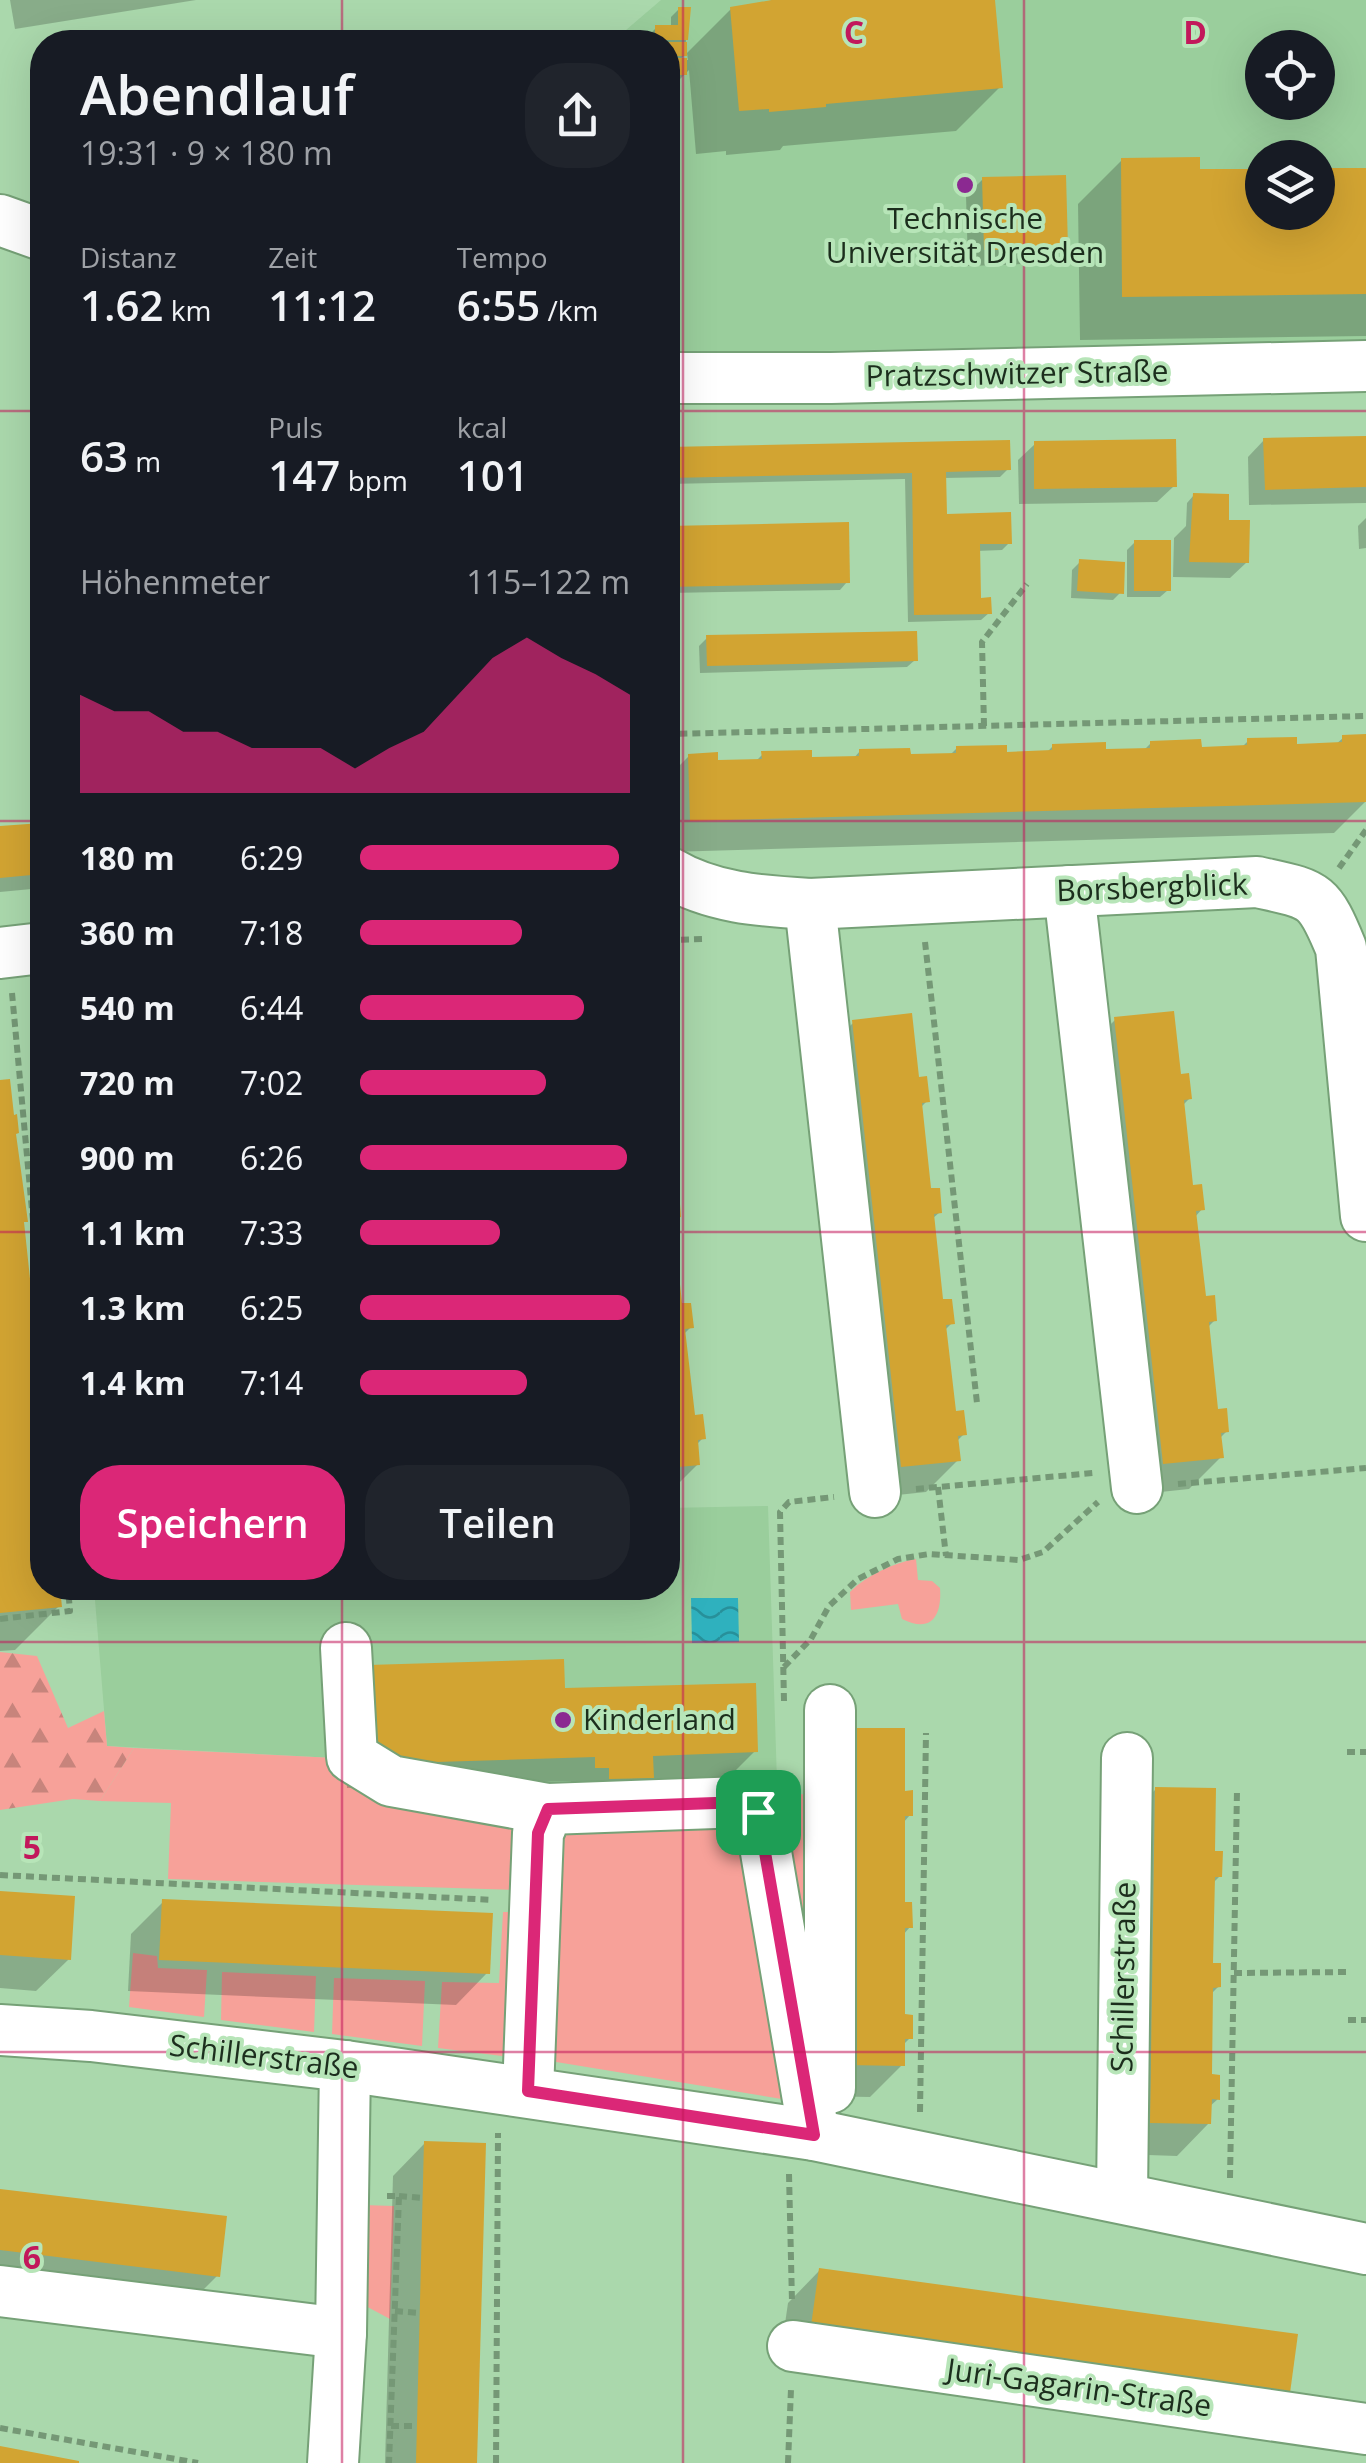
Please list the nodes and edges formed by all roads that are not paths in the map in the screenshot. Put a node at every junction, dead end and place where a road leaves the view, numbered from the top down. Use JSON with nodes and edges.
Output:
{"nodes":[{"id":1,"x":0,"y":220,"type":"edge"},
{"id":2,"x":30,"y":231,"type":"edge"},
{"id":3,"x":1366,"y":366,"type":"edge"},
{"id":4,"x":680,"y":378,"type":"edge"},
{"id":5,"x":680,"y":879,"type":"edge"},
{"id":6,"x":1068,"y":892,"type":"junction"},
{"id":7,"x":810,"y":904,"type":"junction"},
{"id":8,"x":1366,"y":1216,"type":"edge"},
{"id":9,"x":1136,"y":1478,"type":"road end"},
{"id":10,"x":875,"y":1492,"type":"road end"},
{"id":11,"x":346,"y":1648,"type":"dead end"},
{"id":12,"x":807,"y":1708,"type":"road end"},
{"id":13,"x":1127,"y":1758,"type":"dead end"},
{"id":14,"x":548,"y":1809,"type":"junction"},
{"id":15,"x":0,"y":2030,"type":"edge"},
{"id":16,"x":345,"y":2066,"type":"junction"},
{"id":17,"x":513,"y":2089,"type":"junction"},
{"id":18,"x":811,"y":2134,"type":"junction"},
{"id":19,"x":1122,"y":2197,"type":"junction"},
{"id":20,"x":1366,"y":2249,"type":"edge"},
{"id":21,"x":0,"y":2291,"type":"edge"},
{"id":22,"x":341,"y":2333,"type":"junction"},
{"id":23,"x":793,"y":2346,"type":"road end"},
{"id":24,"x":1366,"y":2429,"type":"edge"},
{"id":25,"x":333,"y":2463,"type":"edge"}],
"edges":[{"from":1,"to":2,"type":"street"},
{"from":3,"to":4,"type":"street","name":"Pratzschwitzer Straße"},
{"from":5,"to":7,"type":"street","name":"Borsbergblick"},
{"from":6,"to":7,"type":"street","name":"Borsbergblick"},
{"from":6,"to":8,"type":"street","name":"Borsbergblick"},
{"from":6,"to":9,"type":"street"},
{"from":7,"to":10,"type":"street"},
{"from":11,"to":14,"type":"street"},
{"from":12,"to":18,"type":"street"},
{"from":13,"to":19,"type":"street","name":"Schillerstraße"},
{"from":14,"to":17,"type":"street"},
{"from":14,"to":18,"type":"street"},
{"from":15,"to":16,"type":"street","name":"Schillerstraße"},
{"from":16,"to":17,"type":"street","name":"Schillerstraße"},
{"from":16,"to":22,"type":"street"},
{"from":17,"to":18,"type":"street","name":"Schillerstraße"},
{"from":18,"to":19,"type":"street","name":"Schillerstraße"},
{"from":19,"to":20,"type":"street","name":"Schillerstraße"},
{"from":21,"to":22,"type":"street"},
{"from":22,"to":25,"type":"street"},
{"from":23,"to":24,"type":"street","name":"Juri-Gagarin-Straße"}]}
